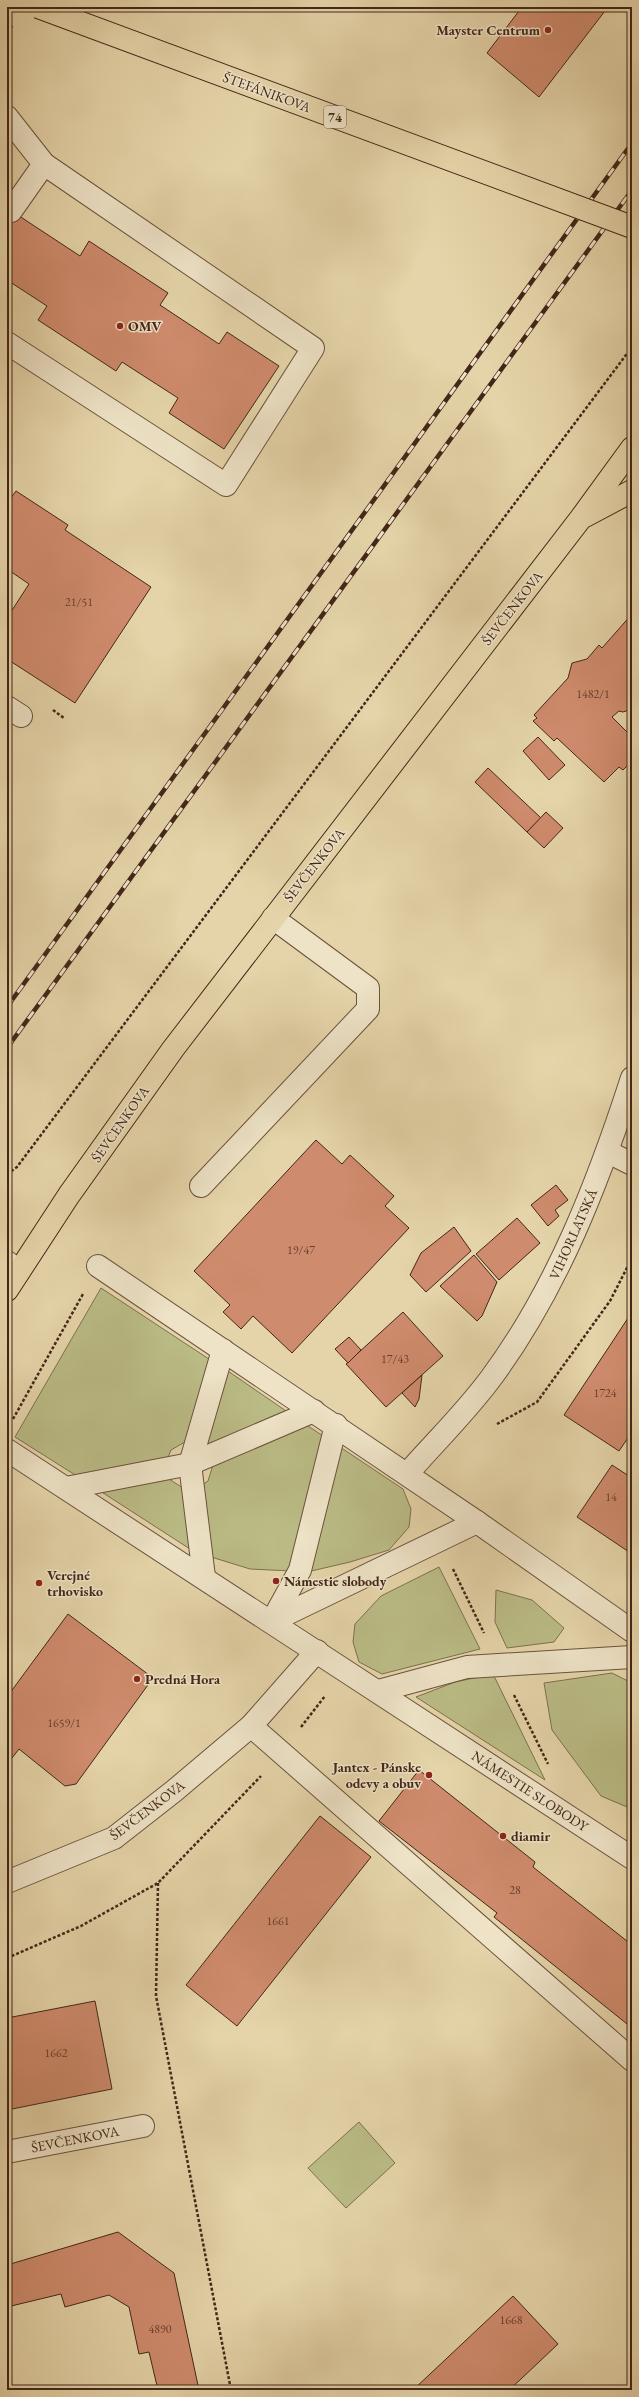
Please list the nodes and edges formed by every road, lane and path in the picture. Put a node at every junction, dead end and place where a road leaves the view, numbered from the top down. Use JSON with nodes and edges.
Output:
{"nodes":[{"id":1,"x":38,"y":7,"type":"edge"},
{"id":2,"x":7,"y":117,"type":"edge"},
{"id":3,"x":44,"y":164,"type":"junction"},
{"id":4,"x":11,"y":211,"type":"dead end"},
{"id":5,"x":632,"y":226,"type":"edge"},
{"id":6,"x":7,"y":343,"type":"edge"},
{"id":7,"x":632,"y":348,"type":"edge"},
{"id":8,"x":632,"y":448,"type":"edge"},
{"id":9,"x":632,"y":490,"type":"edge"},
{"id":10,"x":581,"y":518,"type":"junction"},
{"id":11,"x":273,"y":918,"type":"junction"},
{"id":12,"x":632,"y":1078,"type":"edge"},
{"id":13,"x":608,"y":1152,"type":"junction"},
{"id":14,"x":632,"y":1164,"type":"edge"},
{"id":15,"x":7,"y":1174,"type":"edge"},
{"id":16,"x":201,"y":1186,"type":"dead end"},
{"id":17,"x":632,"y":1258,"type":"edge"},
{"id":18,"x":13,"y":1266,"type":"edge"},
{"id":19,"x":98,"y":1266,"type":"joint"},
{"id":20,"x":7,"y":1290,"type":"edge"},
{"id":21,"x":223,"y":1350,"type":"junction"},
{"id":22,"x":537,"y":1402,"type":"dead end"},
{"id":23,"x":314,"y":1412,"type":"junction"},
{"id":24,"x":11,"y":1423,"type":"dead end"},
{"id":25,"x":336,"y":1426,"type":"junction"},
{"id":26,"x":7,"y":1450,"type":"edge"},
{"id":27,"x":190,"y":1464,"type":"junction"},
{"id":28,"x":407,"y":1474,"type":"junction"},
{"id":29,"x":66,"y":1488,"type":"junction"},
{"id":30,"x":477,"y":1522,"type":"junction"},
{"id":31,"x":204,"y":1577,"type":"junction"},
{"id":32,"x":272,"y":1621,"type":"junction"},
{"id":33,"x":632,"y":1631,"type":"edge"},
{"id":34,"x":316,"y":1651,"type":"junction"},
{"id":35,"x":632,"y":1657,"type":"edge"},
{"id":36,"x":343,"y":1668,"type":"junction"},
{"id":37,"x":378,"y":1691,"type":"junction"},
{"id":38,"x":251,"y":1726,"type":"junction"},
{"id":39,"x":282,"y":1751,"type":"junction"},
{"id":40,"x":628,"y":1852,"type":"edge"},
{"id":41,"x":7,"y":1882,"type":"edge"},
{"id":42,"x":158,"y":1883,"type":"junction"},
{"id":43,"x":7,"y":1958,"type":"edge"},
{"id":44,"x":632,"y":2060,"type":"edge"},
{"id":45,"x":143,"y":2126,"type":"dead end"},
{"id":46,"x":7,"y":2152,"type":"edge"},
{"id":47,"x":231,"y":2390,"type":"edge"}],
"edges":[{"from":1,"to":5,"type":"main road","name":"ŠTEFÁNIKOVA","number":"74","bridge":true},
{"from":2,"to":3,"type":"street"},
{"from":3,"to":4,"type":"street"},
{"from":3,"to":6,"type":"street"},
{"from":7,"to":15,"type":"path"},
{"from":8,"to":10,"type":"main road","name":"ŠEVČENKOVA"},
{"from":9,"to":10,"type":"main road"},
{"from":10,"to":11,"type":"main road","name":"ŠEVČENKOVA"},
{"from":11,"to":16,"type":"street"},
{"from":11,"to":18,"type":"main road","name":"ŠEVČENKOVA"},
{"from":12,"to":13,"type":"street","name":"VIHORLATSKÁ"},
{"from":13,"to":14,"type":"street"},
{"from":13,"to":28,"type":"street","name":"VIHORLATSKÁ"},
{"from":17,"to":22,"type":"path"},
{"from":18,"to":20,"type":"main road","name":"ŠEVČENKOVA"},
{"from":19,"to":21,"type":"street"},
{"from":19,"to":24,"type":"path"},
{"from":21,"to":23,"type":"street"},
{"from":21,"to":27,"type":"street"},
{"from":23,"to":25,"type":"street"},
{"from":23,"to":27,"type":"street"},
{"from":25,"to":28,"type":"street"},
{"from":25,"to":32,"type":"street"},
{"from":26,"to":29,"type":"street","name":"NÁMESTIE SLOBODY"},
{"from":27,"to":29,"type":"street"},
{"from":27,"to":31,"type":"street"},
{"from":28,"to":30,"type":"street"},
{"from":29,"to":31,"type":"street","name":"NÁMESTIE SLOBODY"},
{"from":30,"to":32,"type":"street"},
{"from":30,"to":33,"type":"street"},
{"from":31,"to":32,"type":"street","name":"NÁMESTIE SLOBODY"},
{"from":32,"to":34,"type":"street","name":"NÁMESTIE SLOBODY"},
{"from":34,"to":36,"type":"street","name":"NÁMESTIE SLOBODY"},
{"from":34,"to":38,"type":"street"},
{"from":35,"to":37,"type":"street"},
{"from":36,"to":37,"type":"street","name":"NÁMESTIE SLOBODY"},
{"from":36,"to":39,"type":"path"},
{"from":37,"to":40,"type":"street","name":"NÁMESTIE SLOBODY"},
{"from":38,"to":39,"type":"street"},
{"from":38,"to":41,"type":"street","name":"ŠEVČENKOVA"},
{"from":39,"to":42,"type":"path"},
{"from":39,"to":44,"type":"street"},
{"from":42,"to":43,"type":"path"},
{"from":42,"to":47,"type":"path"},
{"from":45,"to":46,"type":"street","name":"ŠEVČENKOVA"}]}
